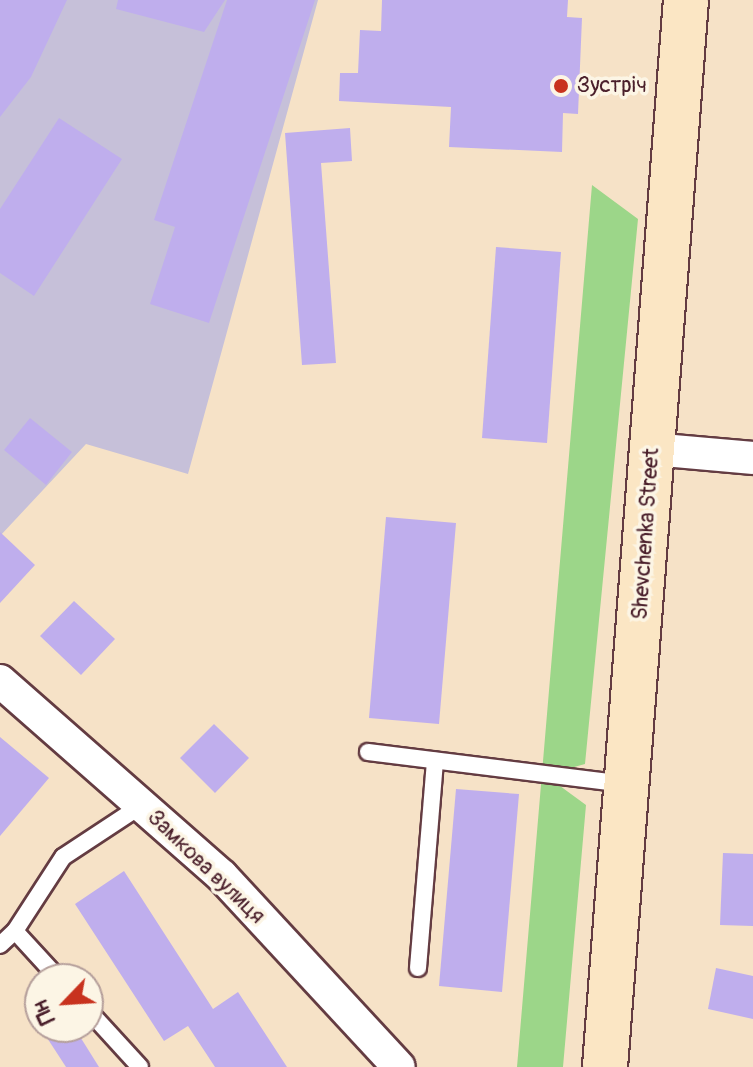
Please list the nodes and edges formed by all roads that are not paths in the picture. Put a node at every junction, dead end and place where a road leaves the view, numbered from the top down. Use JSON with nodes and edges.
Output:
{"nodes":[{"id":1,"x":686,"y":0,"type":"edge"},
{"id":2,"x":652,"y":449,"type":"junction"},
{"id":3,"x":753,"y":458,"type":"edge"},
{"id":4,"x":0,"y":681,"type":"edge"},
{"id":5,"x":368,"y":752,"type":"dead end"},
{"id":6,"x":435,"y":761,"type":"junction"},
{"id":7,"x":627,"y":784,"type":"junction"},
{"id":8,"x":142,"y":805,"type":"junction"},
{"id":9,"x":15,"y":931,"type":"junction"},
{"id":10,"x":0,"y":945,"type":"edge"},
{"id":11,"x":44,"y":963,"type":"edge"},
{"id":12,"x":418,"y":968,"type":"dead end"},
{"id":13,"x":104,"y":1028,"type":"edge"},
{"id":14,"x":140,"y":1067,"type":"edge"},
{"id":15,"x":399,"y":1067,"type":"edge"},
{"id":16,"x":605,"y":1067,"type":"edge"}],
"edges":[{"from":1,"to":2,"type":"main road","name":"Shevchenka Street"},
{"from":2,"to":3,"type":"street"},
{"from":2,"to":7,"type":"main road","name":"Shevchenka Street"},
{"from":4,"to":8,"type":"street","name":"Замкова вулиця"},
{"from":5,"to":6,"type":"lane"},
{"from":6,"to":7,"type":"lane"},
{"from":6,"to":12,"type":"lane"},
{"from":7,"to":16,"type":"main road","name":"Shevchenka Street"},
{"from":8,"to":9,"type":"lane"},
{"from":8,"to":15,"type":"street","name":"Замкова вулиця"},
{"from":9,"to":10,"type":"lane"},
{"from":9,"to":11,"type":"lane"},
{"from":13,"to":14,"type":"lane"}]}
